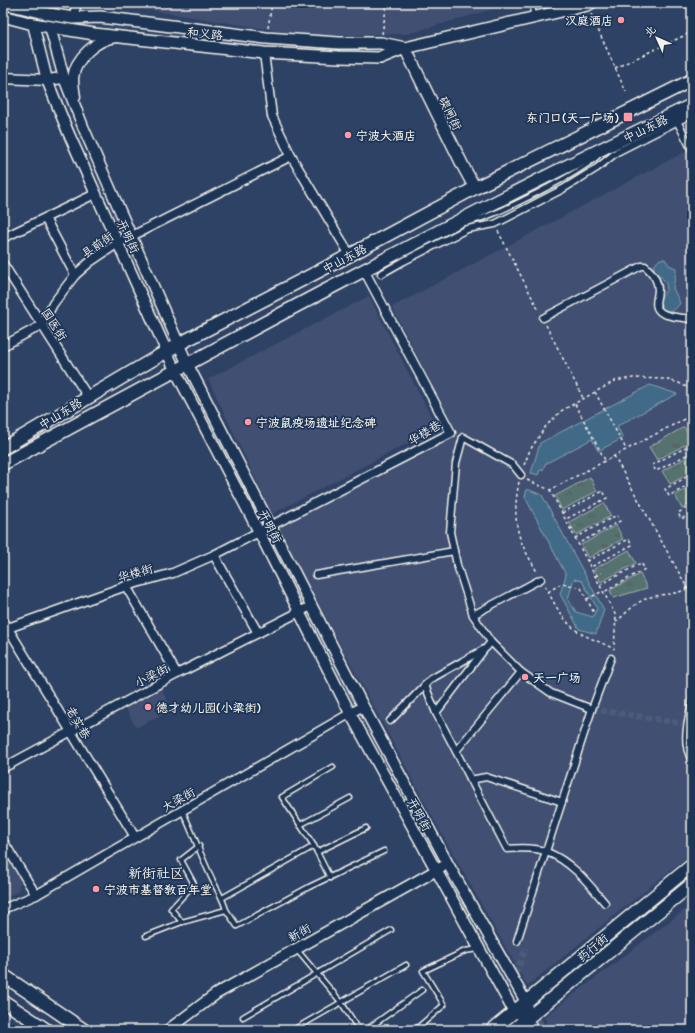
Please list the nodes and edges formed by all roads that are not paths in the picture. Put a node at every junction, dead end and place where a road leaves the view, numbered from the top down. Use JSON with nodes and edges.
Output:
{"nodes":[{"id":1,"x":3,"y":3,"type":"edge"},
{"id":2,"x":77,"y":3,"type":"edge"},
{"id":3,"x":534,"y":3,"type":"edge"},
{"id":4,"x":590,"y":7,"type":"edge"},
{"id":5,"x":3,"y":16,"type":"edge"},
{"id":6,"x":73,"y":18,"type":"junction"},
{"id":7,"x":532,"y":18,"type":"junction"},
{"id":8,"x":33,"y":24,"type":"junction"},
{"id":9,"x":50,"y":27,"type":"junction"},
{"id":10,"x":121,"y":36,"type":"junction"},
{"id":11,"x":405,"y":48,"type":"junction"},
{"id":12,"x":264,"y":53,"type":"junction"},
{"id":13,"x":3,"y":78,"type":"edge"},
{"id":14,"x":64,"y":78,"type":"junction"},
{"id":15,"x":47,"y":80,"type":"junction"},
{"id":16,"x":692,"y":80,"type":"edge"},
{"id":17,"x":692,"y":105,"type":"edge"},
{"id":18,"x":75,"y":107,"type":"junction"},
{"id":19,"x":692,"y":114,"type":"edge"},
{"id":20,"x":677,"y":121,"type":"junction"},
{"id":21,"x":692,"y":150,"type":"edge"},
{"id":22,"x":291,"y":156,"type":"junction"},
{"id":23,"x":476,"y":188,"type":"junction"},
{"id":24,"x":95,"y":194,"type":"junction"},
{"id":25,"x":45,"y":218,"type":"junction"},
{"id":26,"x":131,"y":236,"type":"junction"},
{"id":27,"x":3,"y":238,"type":"edge"},
{"id":28,"x":118,"y":243,"type":"junction"},
{"id":29,"x":350,"y":255,"type":"junction"},
{"id":30,"x":3,"y":264,"type":"edge"},
{"id":31,"x":364,"y":270,"type":"junction"},
{"id":32,"x":381,"y":274,"type":"dead end"},
{"id":33,"x":75,"y":275,"type":"junction"},
{"id":34,"x":543,"y":318,"type":"dead end"},
{"id":35,"x":692,"y":320,"type":"edge"},
{"id":36,"x":42,"y":325,"type":"junction"},
{"id":37,"x":179,"y":344,"type":"junction"},
{"id":38,"x":3,"y":346,"type":"edge"},
{"id":39,"x":167,"y":350,"type":"junction"},
{"id":40,"x":188,"y":363,"type":"junction"},
{"id":41,"x":175,"y":370,"type":"junction"},
{"id":42,"x":88,"y":397,"type":"junction"},
{"id":43,"x":3,"y":448,"type":"edge"},
{"id":44,"x":3,"y":464,"type":"edge"},
{"id":45,"x":521,"y":475,"type":"road end"},
{"id":46,"x":270,"y":527,"type":"junction"},
{"id":47,"x":259,"y":532,"type":"junction"},
{"id":48,"x":454,"y":551,"type":"junction"},
{"id":49,"x":214,"y":555,"type":"junction"},
{"id":50,"x":316,"y":575,"type":"dead end"},
{"id":51,"x":541,"y":579,"type":"road end"},
{"id":52,"x":126,"y":586,"type":"junction"},
{"id":53,"x":311,"y":606,"type":"junction"},
{"id":54,"x":299,"y":612,"type":"junction"},
{"id":55,"x":473,"y":614,"type":"junction"},
{"id":56,"x":3,"y":620,"type":"edge"},
{"id":57,"x":6,"y":629,"type":"edge"},
{"id":58,"x":258,"y":633,"type":"junction"},
{"id":59,"x":491,"y":642,"type":"junction"},
{"id":60,"x":486,"y":648,"type":"junction"},
{"id":61,"x":611,"y":658,"type":"road end"},
{"id":62,"x":521,"y":672,"type":"junction"},
{"id":63,"x":177,"y":674,"type":"junction"},
{"id":64,"x":424,"y":685,"type":"junction"},
{"id":65,"x":692,"y":698,"type":"edge"},
{"id":66,"x":363,"y":706,"type":"junction"},
{"id":67,"x":592,"y":709,"type":"junction"},
{"id":68,"x":350,"y":713,"type":"junction"},
{"id":69,"x":436,"y":713,"type":"junction"},
{"id":70,"x":390,"y":721,"type":"dead end"},
{"id":71,"x":71,"y":731,"type":"junction"},
{"id":72,"x":456,"y":751,"type":"junction"},
{"id":73,"x":692,"y":762,"type":"edge"},
{"id":74,"x":333,"y":767,"type":"dead end"},
{"id":75,"x":3,"y":768,"type":"edge"},
{"id":76,"x":470,"y":780,"type":"junction"},
{"id":77,"x":350,"y":798,"type":"dead end"},
{"id":78,"x":562,"y":802,"type":"junction"},
{"id":79,"x":182,"y":810,"type":"junction"},
{"id":80,"x":300,"y":825,"type":"junction"},
{"id":81,"x":366,"y":828,"type":"dead end"},
{"id":82,"x":135,"y":837,"type":"junction"},
{"id":83,"x":3,"y":842,"type":"edge"},
{"id":84,"x":199,"y":846,"type":"junction"},
{"id":85,"x":314,"y":846,"type":"junction"},
{"id":86,"x":384,"y":851,"type":"dead end"},
{"id":87,"x":546,"y":851,"type":"junction"},
{"id":88,"x":317,"y":852,"type":"junction"},
{"id":89,"x":448,"y":864,"type":"junction"},
{"id":90,"x":692,"y":864,"type":"edge"},
{"id":91,"x":436,"y":871,"type":"junction"},
{"id":92,"x":330,"y":878,"type":"junction"},
{"id":93,"x":691,"y":886,"type":"edge"},
{"id":94,"x":36,"y":895,"type":"junction"},
{"id":95,"x":222,"y":898,"type":"junction"},
{"id":96,"x":605,"y":903,"type":"dead end"},
{"id":97,"x":3,"y":909,"type":"edge"},
{"id":98,"x":226,"y":910,"type":"junction"},
{"id":99,"x":182,"y":922,"type":"junction"},
{"id":100,"x":391,"y":930,"type":"dead end"},
{"id":101,"x":146,"y":936,"type":"dead end"},
{"id":102,"x":517,"y":941,"type":"dead end"},
{"id":103,"x":296,"y":949,"type":"junction"},
{"id":104,"x":479,"y":949,"type":"junction"},
{"id":105,"x":406,"y":965,"type":"dead end"},
{"id":106,"x":317,"y":973,"type":"junction"},
{"id":107,"x":3,"y":975,"type":"edge"},
{"id":108,"x":422,"y":990,"type":"dead end"},
{"id":109,"x":3,"y":1000,"type":"edge"},
{"id":110,"x":342,"y":1002,"type":"junction"},
{"id":111,"x":526,"y":1002,"type":"junction"},
{"id":112,"x":514,"y":1012,"type":"junction"},
{"id":113,"x":243,"y":1017,"type":"dead end"},
{"id":114,"x":528,"y":1017,"type":"junction"},
{"id":115,"x":43,"y":1029,"type":"edge"},
{"id":116,"x":84,"y":1030,"type":"edge"},
{"id":117,"x":168,"y":1030,"type":"edge"},
{"id":118,"x":293,"y":1030,"type":"edge"},
{"id":119,"x":359,"y":1030,"type":"edge"},
{"id":120,"x":366,"y":1030,"type":"edge"},
{"id":121,"x":415,"y":1030,"type":"edge"},
{"id":122,"x":492,"y":1030,"type":"edge"},
{"id":123,"x":513,"y":1030,"type":"edge"},
{"id":124,"x":535,"y":1030,"type":"edge"}],
"edges":[{"from":1,"to":6,"type":"main road","name":"和义路"},
{"from":2,"to":6,"type":"street"},
{"from":3,"to":7,"type":"lane"},
{"from":4,"to":7,"type":"main road","name":"和义路"},
{"from":5,"to":8,"type":"main road","name":"和义路"},
{"from":6,"to":11,"type":"main road","name":"和义路"},
{"from":7,"to":11,"type":"main road","name":"和义路"},
{"from":8,"to":9,"type":"main road","name":"和义路"},
{"from":8,"to":15,"type":"street","name":"开明街"},
{"from":9,"to":10,"type":"main road","name":"和义路"},
{"from":9,"to":14,"type":"street","name":"开明街"},
{"from":10,"to":12,"type":"main road","name":"和义路"},
{"from":10,"to":18,"type":"street"},
{"from":11,"to":12,"type":"main road","name":"和义路"},
{"from":11,"to":23,"type":"main road","name":"碶闸街"},
{"from":12,"to":22,"type":"street"},
{"from":13,"to":15,"type":"street"},
{"from":14,"to":15,"type":"street"},
{"from":14,"to":18,"type":"street","name":"开明街"},
{"from":15,"to":24,"type":"street","name":"开明街"},
{"from":16,"to":23,"type":"main road","name":"中山东路"},
{"from":17,"to":31,"type":"main road","name":"中山东路"},
{"from":18,"to":26,"type":"street","name":"开明街"},
{"from":19,"to":20,"type":"street","name":"中山东路"},
{"from":20,"to":21,"type":"street"},
{"from":20,"to":32,"type":"street","name":"中山东路"},
{"from":22,"to":26,"type":"street","name":"县前街"},
{"from":22,"to":29,"type":"street"},
{"from":23,"to":29,"type":"main road","name":"中山东路"},
{"from":24,"to":25,"type":"street"},
{"from":24,"to":28,"type":"street","name":"开明街"},
{"from":25,"to":27,"type":"street"},
{"from":25,"to":33,"type":"street"},
{"from":26,"to":28,"type":"street","name":"县前街"},
{"from":26,"to":37,"type":"street","name":"开明街"},
{"from":28,"to":33,"type":"street","name":"县前街"},
{"from":28,"to":39,"type":"street","name":"开明街"},
{"from":29,"to":37,"type":"main road","name":"中山东路"},
{"from":30,"to":36,"type":"street","name":"国医街"},
{"from":31,"to":40,"type":"main road","name":"中山东路"},
{"from":31,"to":46,"type":"street","name":"华楼巷"},
{"from":33,"to":36,"type":"street","name":"县前街"},
{"from":34,"to":35,"type":"street"},
{"from":36,"to":38,"type":"street"},
{"from":36,"to":42,"type":"street","name":"国医街"},
{"from":37,"to":39,"type":"main road","name":"中山东路"},
{"from":37,"to":40,"type":"street","name":"开明街"},
{"from":39,"to":41,"type":"street","name":"开明街"},
{"from":39,"to":42,"type":"main road","name":"中山东路"},
{"from":40,"to":41,"type":"main road","name":"中山东路"},
{"from":40,"to":46,"type":"street","name":"开明街"},
{"from":41,"to":44,"type":"main road","name":"中山东路"},
{"from":41,"to":47,"type":"street","name":"开明街"},
{"from":42,"to":43,"type":"main road","name":"中山东路"},
{"from":45,"to":48,"type":"street"},
{"from":46,"to":47,"type":"street","name":"华楼街"},
{"from":46,"to":53,"type":"street","name":"开明街"},
{"from":47,"to":49,"type":"street","name":"华楼街"},
{"from":47,"to":54,"type":"street","name":"开明街"},
{"from":48,"to":50,"type":"street"},
{"from":48,"to":55,"type":"street"},
{"from":49,"to":52,"type":"street","name":"华楼街"},
{"from":49,"to":58,"type":"street"},
{"from":51,"to":55,"type":"street"},
{"from":52,"to":57,"type":"street","name":"华楼街"},
{"from":52,"to":63,"type":"street"},
{"from":53,"to":54,"type":"street","name":"小梁街"},
{"from":53,"to":66,"type":"street","name":"开明街"},
{"from":54,"to":58,"type":"street","name":"小梁街"},
{"from":54,"to":68,"type":"street","name":"开明街"},
{"from":55,"to":59,"type":"street"},
{"from":56,"to":57,"type":"street","name":"老实巷"},
{"from":57,"to":71,"type":"street","name":"老实巷"},
{"from":58,"to":63,"type":"street","name":"小梁街"},
{"from":59,"to":60,"type":"street"},
{"from":59,"to":62,"type":"street"},
{"from":60,"to":64,"type":"street"},
{"from":60,"to":69,"type":"street"},
{"from":61,"to":67,"type":"street"},
{"from":62,"to":67,"type":"street"},
{"from":62,"to":72,"type":"street"},
{"from":63,"to":71,"type":"street","name":"小梁街"},
{"from":64,"to":69,"type":"street"},
{"from":64,"to":70,"type":"street"},
{"from":65,"to":73,"type":"lane"},
{"from":66,"to":68,"type":"street","name":"大梁街"},
{"from":66,"to":89,"type":"street","name":"开明街"},
{"from":67,"to":78,"type":"street"},
{"from":68,"to":79,"type":"street","name":"大梁街"},
{"from":68,"to":91,"type":"street","name":"开明街"},
{"from":69,"to":72,"type":"street"},
{"from":71,"to":75,"type":"street","name":"小梁街"},
{"from":71,"to":82,"type":"street","name":"老实巷"},
{"from":72,"to":76,"type":"street"},
{"from":74,"to":80,"type":"lane"},
{"from":76,"to":78,"type":"street"},
{"from":76,"to":87,"type":"street"},
{"from":77,"to":80,"type":"lane"},
{"from":78,"to":87,"type":"street"},
{"from":79,"to":82,"type":"street","name":"大梁街"},
{"from":79,"to":84,"type":"lane"},
{"from":80,"to":85,"type":"lane"},
{"from":81,"to":88,"type":"lane"},
{"from":82,"to":94,"type":"street","name":"大梁街"},
{"from":83,"to":94,"type":"street"},
{"from":84,"to":95,"type":"lane"},
{"from":84,"to":99,"type":"lane"},
{"from":85,"to":88,"type":"lane"},
{"from":85,"to":95,"type":"lane"},
{"from":86,"to":92,"type":"lane"},
{"from":87,"to":96,"type":"street"},
{"from":87,"to":102,"type":"street"},
{"from":88,"to":92,"type":"lane"},
{"from":89,"to":91,"type":"street","name":"新街"},
{"from":89,"to":111,"type":"street","name":"开明街"},
{"from":90,"to":111,"type":"main road","name":"药行街"},
{"from":91,"to":103,"type":"street","name":"新街"},
{"from":91,"to":104,"type":"street","name":"开明街"},
{"from":92,"to":98,"type":"lane"},
{"from":93,"to":114,"type":"main road","name":"药行街"},
{"from":94,"to":97,"type":"street","name":"大梁街"},
{"from":95,"to":98,"type":"lane"},
{"from":98,"to":99,"type":"lane"},
{"from":99,"to":101,"type":"lane"},
{"from":100,"to":106,"type":"lane"},
{"from":103,"to":106,"type":"lane"},
{"from":103,"to":117,"type":"street","name":"新街"},
{"from":104,"to":112,"type":"street","name":"开明街"},
{"from":104,"to":121,"type":"lane"},
{"from":105,"to":110,"type":"lane"},
{"from":106,"to":110,"type":"lane"},
{"from":106,"to":113,"type":"lane"},
{"from":107,"to":116,"type":"main road"},
{"from":108,"to":120,"type":"lane"},
{"from":109,"to":115,"type":"main road"},
{"from":110,"to":118,"type":"lane"},
{"from":110,"to":119,"type":"lane"},
{"from":111,"to":112,"type":"main road","name":"药行街"},
{"from":111,"to":114,"type":"street","name":"开明街"},
{"from":112,"to":114,"type":"street"},
{"from":112,"to":122,"type":"main road","name":"药行街"},
{"from":114,"to":123,"type":"main road","name":"药行街"},
{"from":114,"to":124,"type":"street","name":"开明街"}]}
